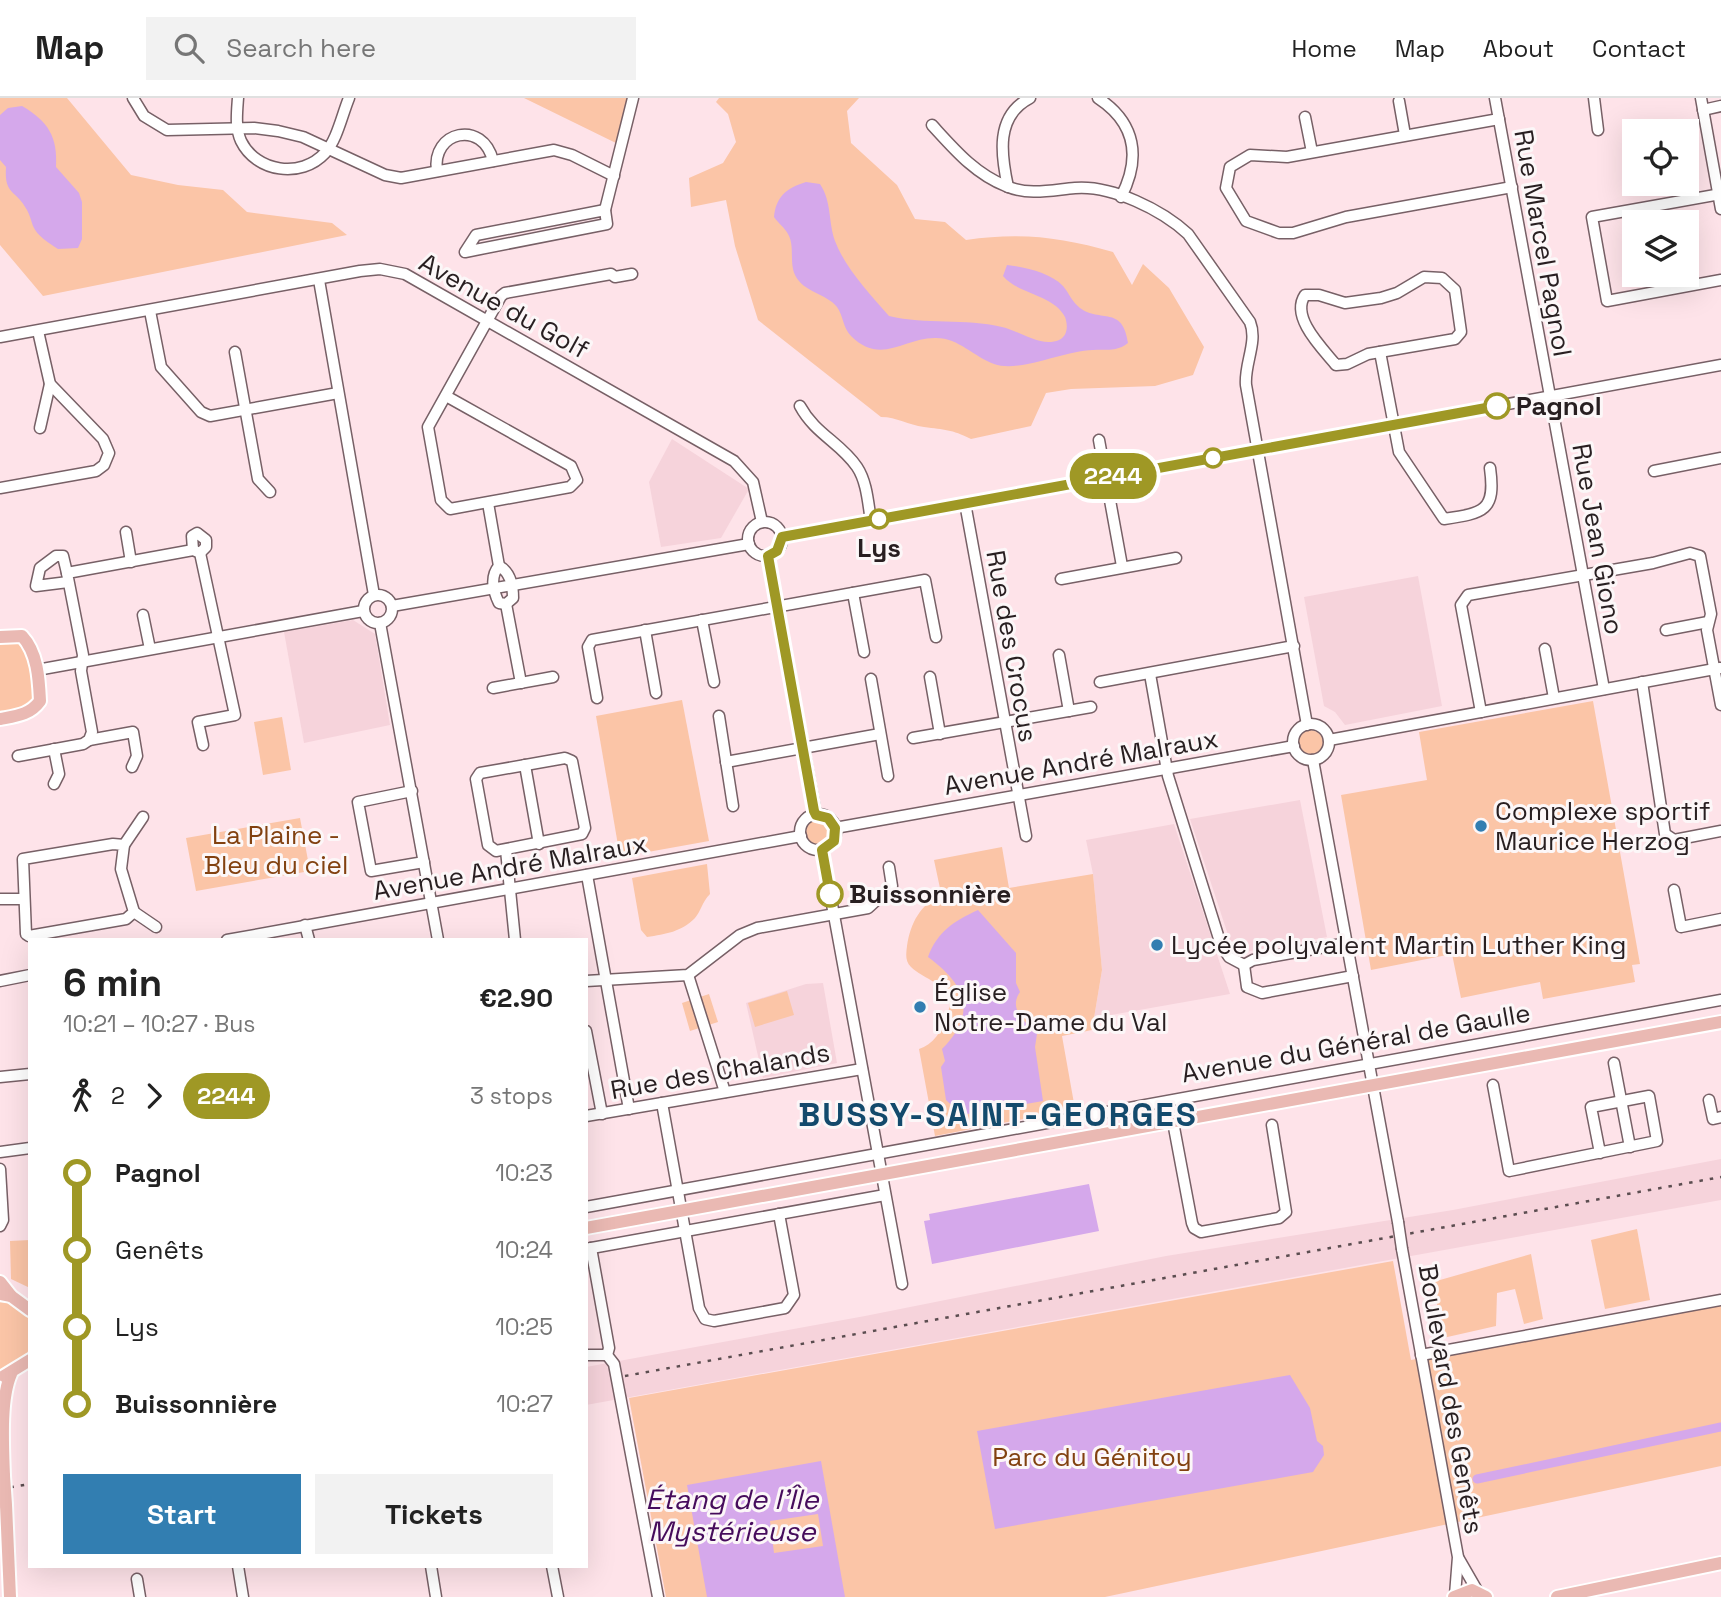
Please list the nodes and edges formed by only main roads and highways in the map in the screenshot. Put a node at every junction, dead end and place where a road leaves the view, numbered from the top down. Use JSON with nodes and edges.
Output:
{"nodes":[{"id":1,"x":0,"y":637,"type":"edge"},
{"id":2,"x":0,"y":719,"type":"edge"},
{"id":3,"x":1721,"y":1022,"type":"edge"},
{"id":4,"x":588,"y":1228,"type":"edge"},
{"id":5,"x":0,"y":1282,"type":"edge"},
{"id":6,"x":6,"y":1295,"type":"edge"},
{"id":7,"x":28,"y":1309,"type":"edge"},
{"id":8,"x":28,"y":1361,"type":"edge"},
{"id":9,"x":5,"y":1375,"type":"edge"},
{"id":10,"x":0,"y":1406,"type":"edge"},
{"id":11,"x":1721,"y":1563,"type":"edge"},
{"id":12,"x":1589,"y":1594,"type":"edge"},
{"id":13,"x":1484,"y":1595,"type":"edge"},
{"id":14,"x":1455,"y":1596,"type":"edge"},
{"id":15,"x":10,"y":1597,"type":"edge"},
{"id":16,"x":1558,"y":1597,"type":"edge"}],
"edges":[{"from":1,"to":2,"type":"main road"},
{"from":3,"to":4,"type":"main road","name":"Avenue du Général de Gaulle"},
{"from":5,"to":6,"type":"main road"},
{"from":6,"to":7,"type":"main road"},
{"from":8,"to":9,"type":"main road"},
{"from":9,"to":10,"type":"main road"},
{"from":10,"to":15,"type":"main road","bridge":true},
{"from":11,"to":12,"type":"main road"},
{"from":12,"to":16,"type":"main road"},
{"from":13,"to":14,"type":"main road"}]}
